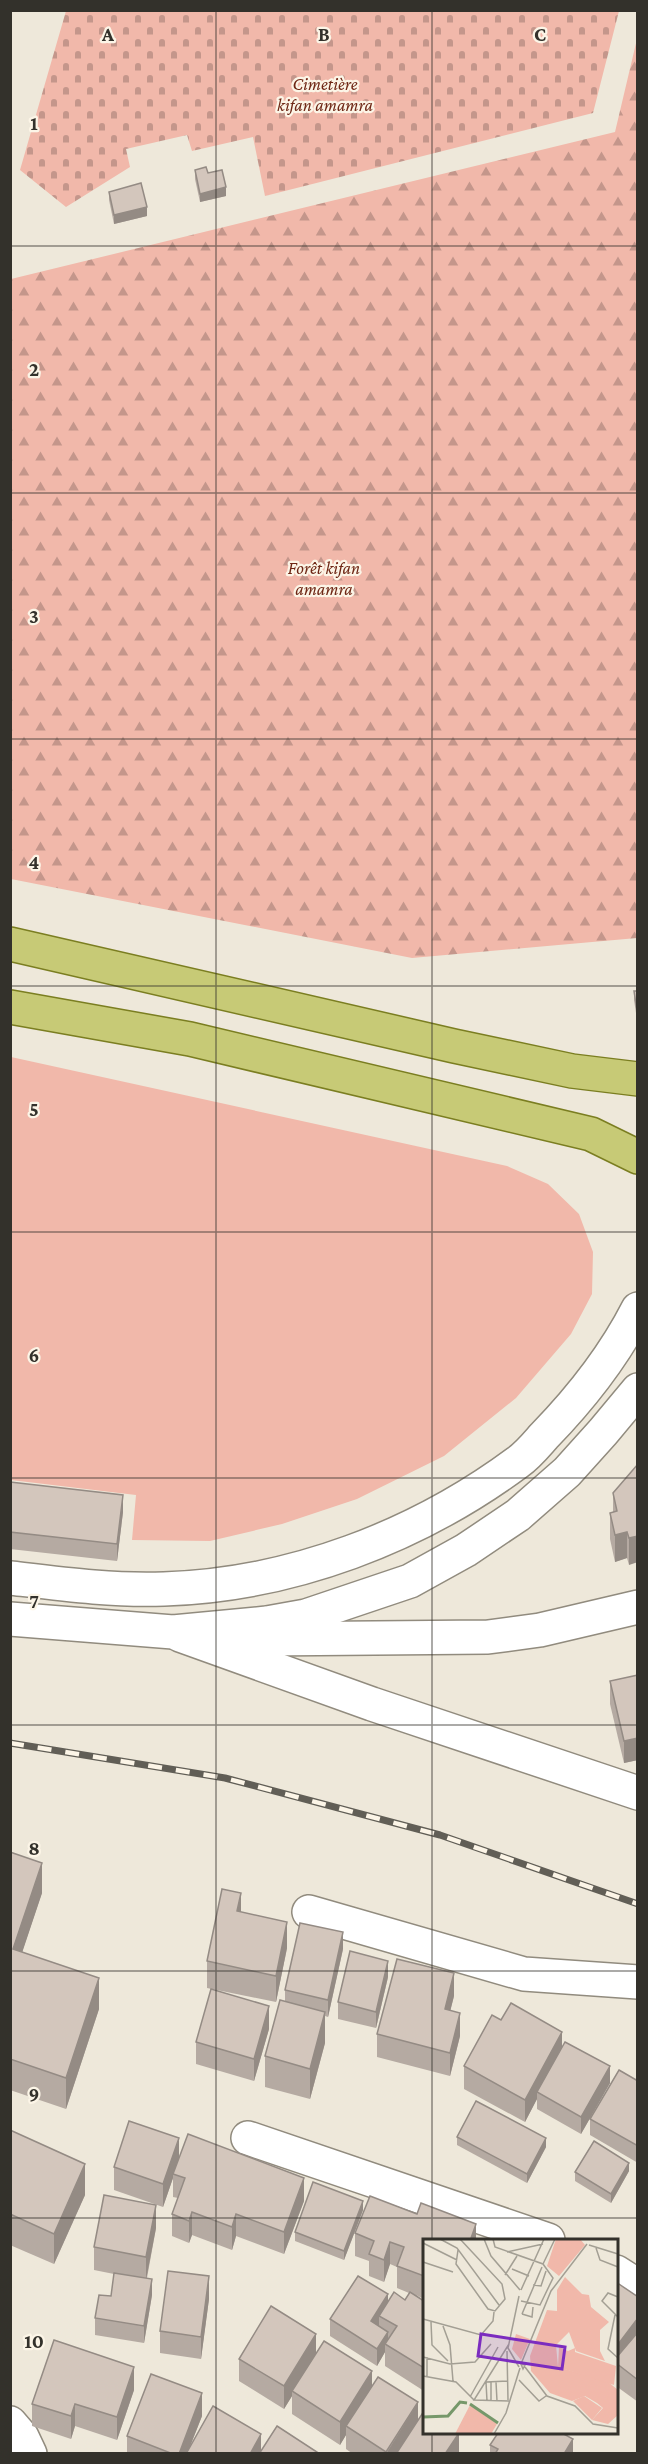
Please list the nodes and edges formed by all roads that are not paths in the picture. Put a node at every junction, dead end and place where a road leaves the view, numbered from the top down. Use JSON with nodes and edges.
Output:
{"nodes":[{"id":1,"x":10,"y":944,"type":"edge"},
{"id":2,"x":10,"y":1007,"type":"edge"},
{"id":3,"x":638,"y":1079,"type":"edge"},
{"id":4,"x":638,"y":1157,"type":"edge"},
{"id":5,"x":638,"y":1309,"type":"edge"},
{"id":6,"x":638,"y":1390,"type":"edge"},
{"id":7,"x":10,"y":1578,"type":"edge"},
{"id":8,"x":344,"y":1604,"type":"junction"},
{"id":9,"x":638,"y":1607,"type":"edge"},
{"id":10,"x":10,"y":1619,"type":"edge"},
{"id":11,"x":173,"y":1632,"type":"junction"},
{"id":12,"x":438,"y":1638,"type":"junction"},
{"id":13,"x":638,"y":1793,"type":"edge"},
{"id":14,"x":309,"y":1912,"type":"dead end"},
{"id":15,"x":638,"y":1982,"type":"edge"},
{"id":16,"x":248,"y":2138,"type":"dead end"},
{"id":17,"x":542,"y":2239,"type":"edge"},
{"id":18,"x":618,"y":2273,"type":"edge"},
{"id":19,"x":638,"y":2286,"type":"edge"},
{"id":20,"x":10,"y":2423,"type":"edge"},
{"id":21,"x":30,"y":2454,"type":"edge"}],
"edges":[{"from":1,"to":3,"type":"main road"},
{"from":2,"to":4,"type":"main road"},
{"from":5,"to":7,"type":"street"},
{"from":6,"to":8,"type":"street"},
{"from":8,"to":11,"type":"street"},
{"from":8,"to":12,"type":"street"},
{"from":9,"to":12,"type":"street"},
{"from":10,"to":11,"type":"street"},
{"from":11,"to":12,"type":"street"},
{"from":11,"to":13,"type":"street"},
{"from":14,"to":15,"type":"street"},
{"from":16,"to":17,"type":"street"},
{"from":18,"to":19,"type":"street"},
{"from":20,"to":21,"type":"street"}]}
